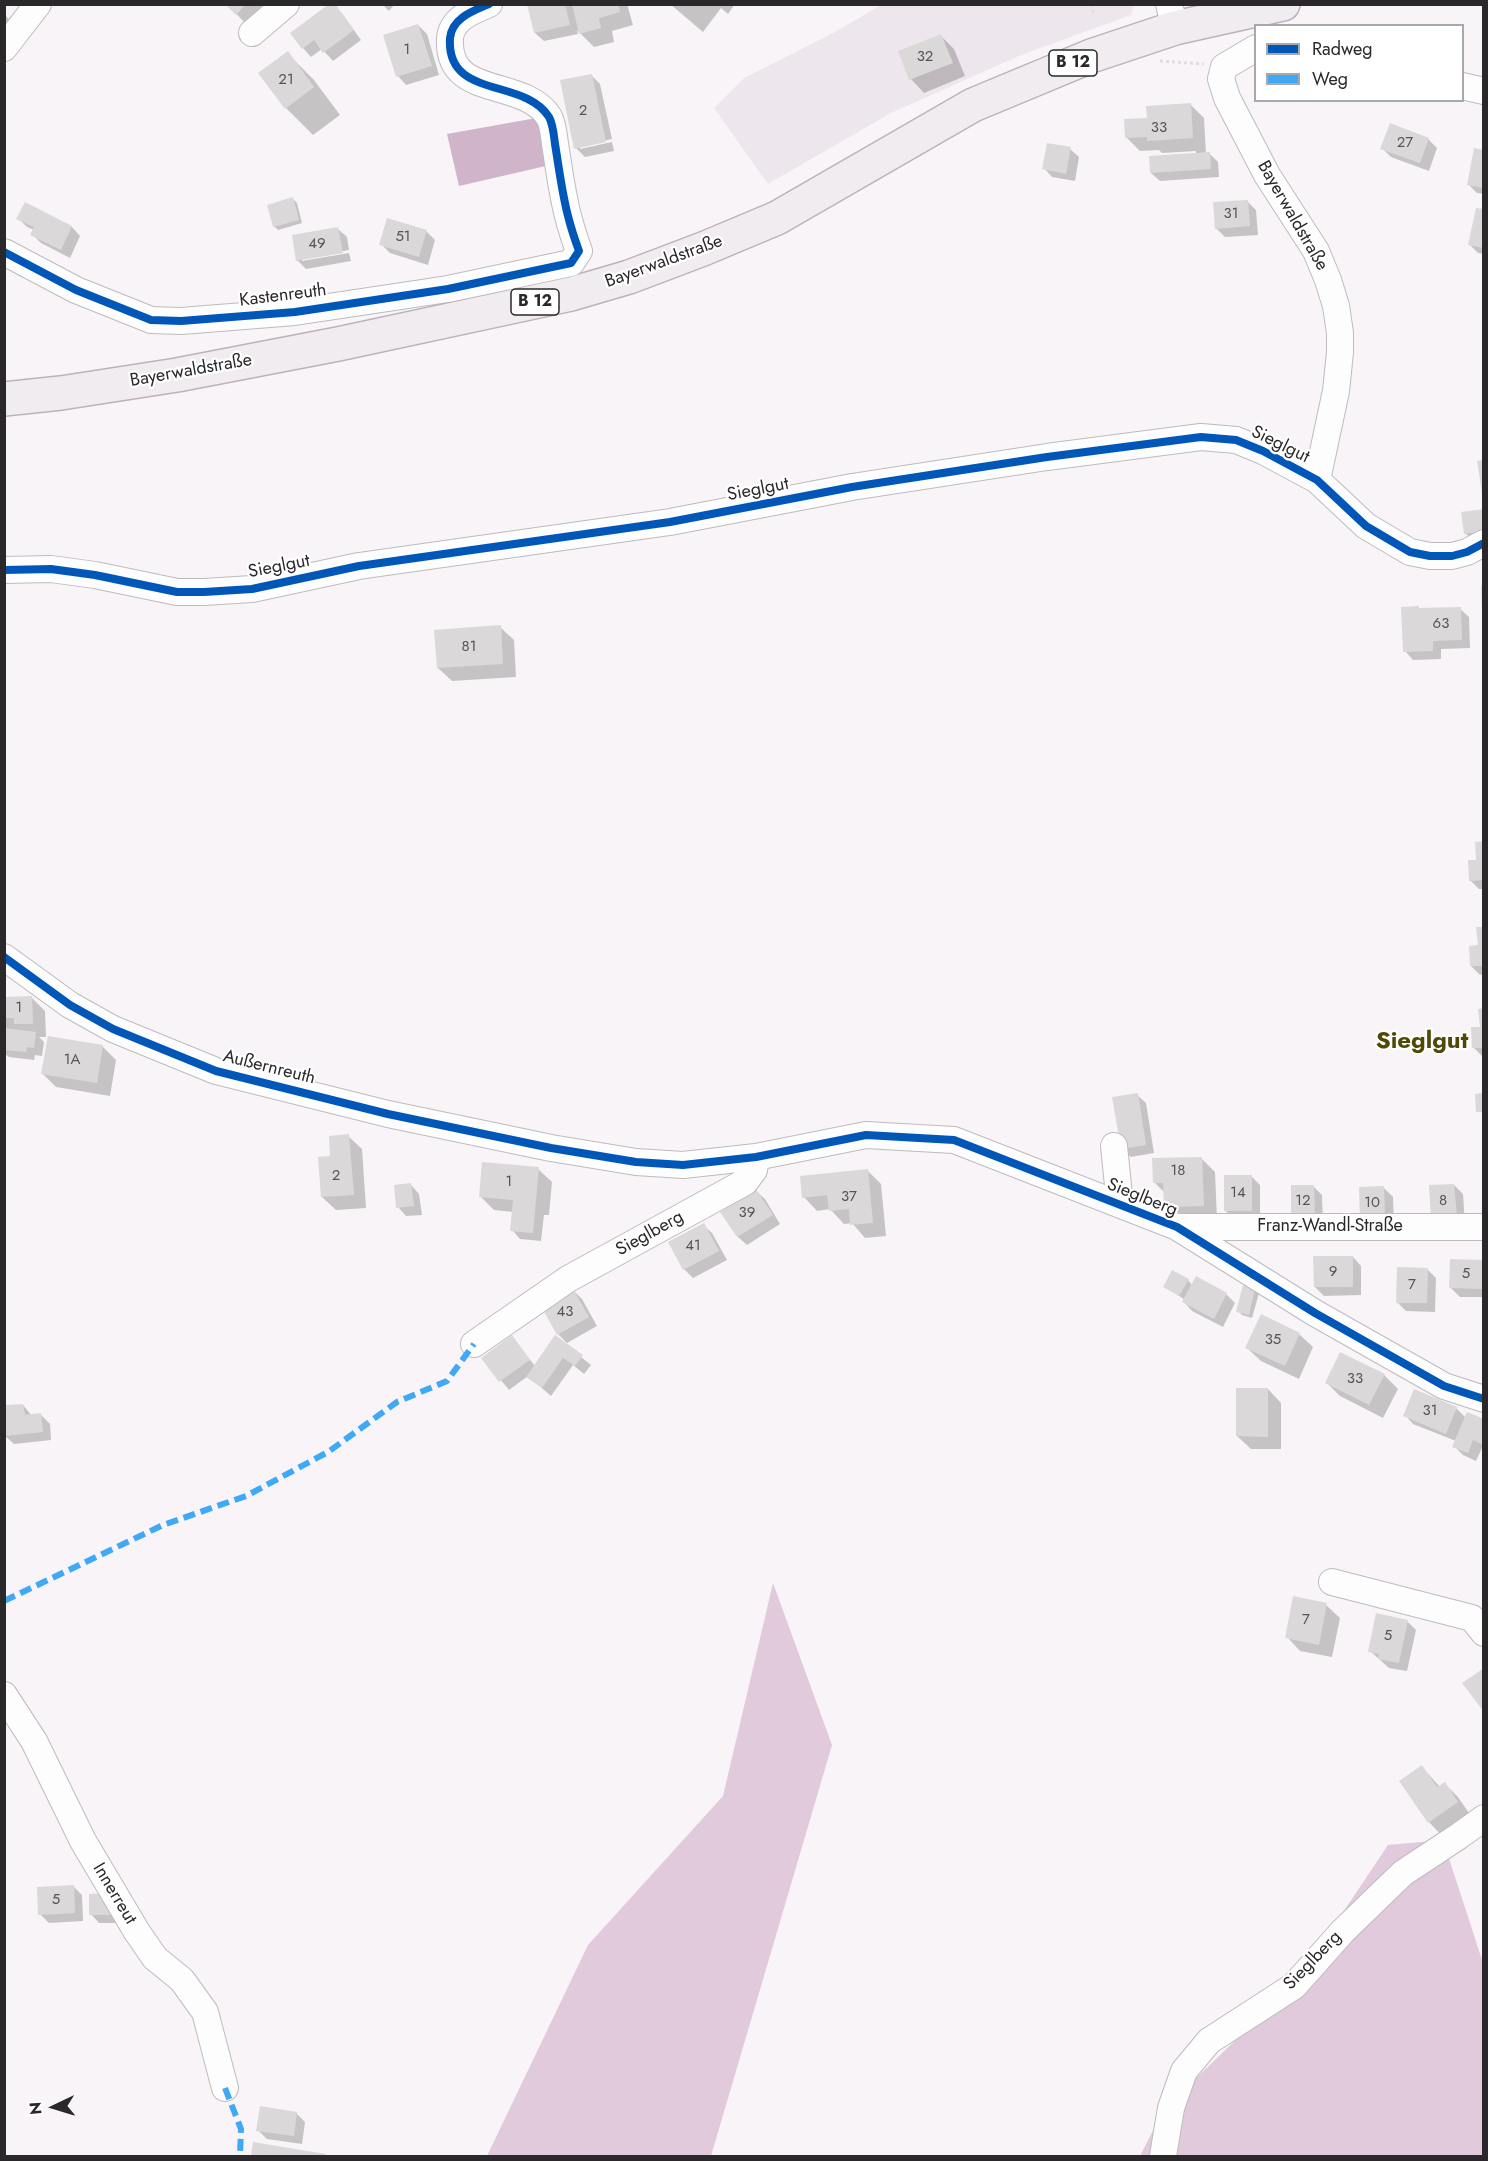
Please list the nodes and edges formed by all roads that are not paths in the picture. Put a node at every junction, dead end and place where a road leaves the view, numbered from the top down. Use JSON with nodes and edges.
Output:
{"nodes":[{"id":1,"x":38,"y":4,"type":"edge"},
{"id":2,"x":286,"y":4,"type":"edge"},
{"id":3,"x":489,"y":4,"type":"edge"},
{"id":4,"x":1283,"y":4,"type":"edge"},
{"id":5,"x":1172,"y":16,"type":"edge"},
{"id":6,"x":252,"y":33,"type":"dead end"},
{"id":7,"x":4,"y":48,"type":"edge"},
{"id":8,"x":1254,"y":49,"type":"edge"},
{"id":9,"x":1464,"y":86,"type":"edge"},
{"id":10,"x":1484,"y":91,"type":"edge"},
{"id":11,"x":4,"y":252,"type":"edge"},
{"id":12,"x":4,"y":399,"type":"edge"},
{"id":13,"x":1317,"y":480,"type":"junction"},
{"id":14,"x":1484,"y":543,"type":"edge"},
{"id":15,"x":4,"y":570,"type":"edge"},
{"id":16,"x":4,"y":957,"type":"edge"},
{"id":17,"x":1114,"y":1146,"type":"dead end"},
{"id":18,"x":756,"y":1157,"type":"junction"},
{"id":19,"x":1120,"y":1205,"type":"junction"},
{"id":20,"x":1177,"y":1227,"type":"junction"},
{"id":21,"x":1484,"y":1227,"type":"edge"},
{"id":22,"x":474,"y":1344,"type":"dead end"},
{"id":23,"x":1484,"y":1399,"type":"edge"},
{"id":24,"x":1332,"y":1581,"type":"dead end"},
{"id":25,"x":1484,"y":1633,"type":"edge"},
{"id":26,"x":4,"y":1695,"type":"edge"},
{"id":27,"x":1484,"y":1818,"type":"edge"},
{"id":28,"x":225,"y":2088,"type":"dead end"},
{"id":29,"x":1163,"y":2157,"type":"edge"}],
"edges":[{"from":1,"to":7,"type":"street"},
{"from":2,"to":6,"type":"street"},
{"from":3,"to":11,"type":"street","name":"Kastenreuth"},
{"from":4,"to":5,"type":"main road","name":"Bayerwaldstraße","number":"B 12"},
{"from":5,"to":12,"type":"main road","name":"Bayerwaldstraße","number":"B 12"},
{"from":8,"to":13,"type":"street","name":"Bayerwaldstraße"},
{"from":9,"to":10,"type":"street"},
{"from":13,"to":14,"type":"street","name":"Sieglgut"},
{"from":13,"to":15,"type":"street","name":"Sieglgut"},
{"from":16,"to":18,"type":"street","name":"Außernreuth"},
{"from":17,"to":19,"type":"street"},
{"from":18,"to":19,"type":"street","name":"Sieglberg"},
{"from":18,"to":22,"type":"street","name":"Sieglberg"},
{"from":19,"to":20,"type":"street","name":"Sieglberg"},
{"from":20,"to":21,"type":"street","name":"Franz-Wandl-Straße"},
{"from":20,"to":23,"type":"street","name":"Sieglberg"},
{"from":24,"to":25,"type":"street"},
{"from":26,"to":28,"type":"street","name":"Innerreut"},
{"from":27,"to":29,"type":"street","name":"Sieglberg"}]}
